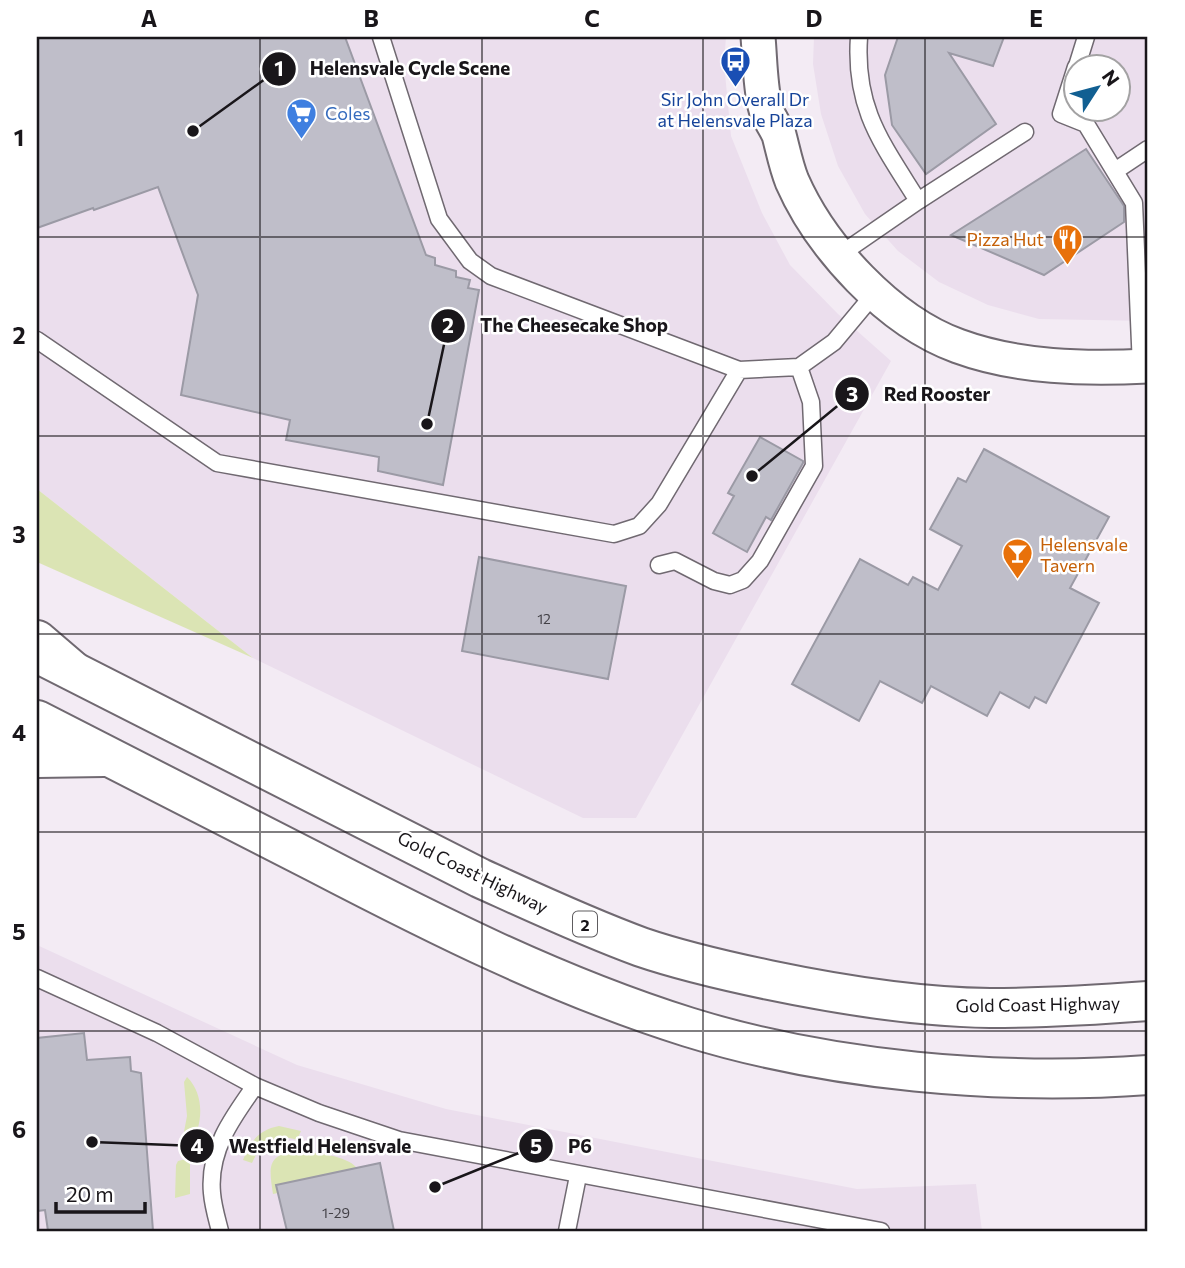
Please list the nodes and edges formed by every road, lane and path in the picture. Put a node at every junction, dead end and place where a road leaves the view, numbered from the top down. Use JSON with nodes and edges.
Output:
{"nodes":[{"id":1,"x":381,"y":37,"type":"edge"},
{"id":2,"x":758,"y":37,"type":"edge"},
{"id":3,"x":782,"y":37,"type":"edge"},
{"id":4,"x":859,"y":37,"type":"edge"},
{"id":5,"x":1081,"y":122,"type":"edge"},
{"id":6,"x":778,"y":131,"type":"junction"},
{"id":7,"x":1025,"y":132,"type":"dead end"},
{"id":8,"x":1148,"y":149,"type":"edge"},
{"id":9,"x":1115,"y":171,"type":"junction"},
{"id":10,"x":918,"y":201,"type":"junction"},
{"id":11,"x":838,"y":256,"type":"junction"},
{"id":12,"x":874,"y":294,"type":"junction"},
{"id":13,"x":37,"y":340,"type":"edge"},
{"id":14,"x":1144,"y":366,"type":"edge"},
{"id":15,"x":799,"y":367,"type":"junction"},
{"id":16,"x":739,"y":370,"type":"junction"},
{"id":17,"x":659,"y":565,"type":"dead end"},
{"id":18,"x":37,"y":640,"type":"edge"},
{"id":19,"x":37,"y":653,"type":"edge"},
{"id":20,"x":72,"y":670,"type":"junction"},
{"id":21,"x":37,"y":720,"type":"edge"},
{"id":22,"x":109,"y":757,"type":"junction"},
{"id":23,"x":37,"y":758,"type":"edge"},
{"id":24,"x":37,"y":978,"type":"edge"},
{"id":25,"x":1148,"y":1001,"type":"edge"},
{"id":26,"x":1148,"y":1075,"type":"edge"},
{"id":27,"x":254,"y":1086,"type":"junction"},
{"id":28,"x":578,"y":1176,"type":"junction"},
{"id":29,"x":220,"y":1231,"type":"edge"},
{"id":30,"x":567,"y":1231,"type":"edge"},
{"id":31,"x":881,"y":1231,"type":"edge"}],
"edges":[{"from":1,"to":16,"type":"lane"},
{"from":2,"to":6,"type":"street"},
{"from":3,"to":6,"type":"street"},
{"from":4,"to":10,"type":"lane"},
{"from":5,"to":9,"type":"lane"},
{"from":6,"to":11,"type":"street"},
{"from":7,"to":10,"type":"lane"},
{"from":8,"to":9,"type":"lane"},
{"from":9,"to":14,"type":"lane"},
{"from":10,"to":11,"type":"lane"},
{"from":11,"to":12,"type":"street"},
{"from":12,"to":14,"type":"street"},
{"from":12,"to":15,"type":"lane"},
{"from":13,"to":16,"type":"lane"},
{"from":15,"to":16,"type":"lane"},
{"from":15,"to":17,"type":"lane"},
{"from":18,"to":20,"type":"highway"},
{"from":19,"to":20,"type":"highway","name":"Gold Coast Highway","number":"2"},
{"from":20,"to":25,"type":"highway","name":"Gold Coast Highway","number":"2"},
{"from":21,"to":22,"type":"highway"},
{"from":22,"to":23,"type":"highway"},
{"from":22,"to":26,"type":"highway"},
{"from":24,"to":27,"type":"lane"},
{"from":27,"to":28,"type":"lane"},
{"from":27,"to":29,"type":"lane"},
{"from":28,"to":30,"type":"lane"},
{"from":28,"to":31,"type":"lane"}]}
